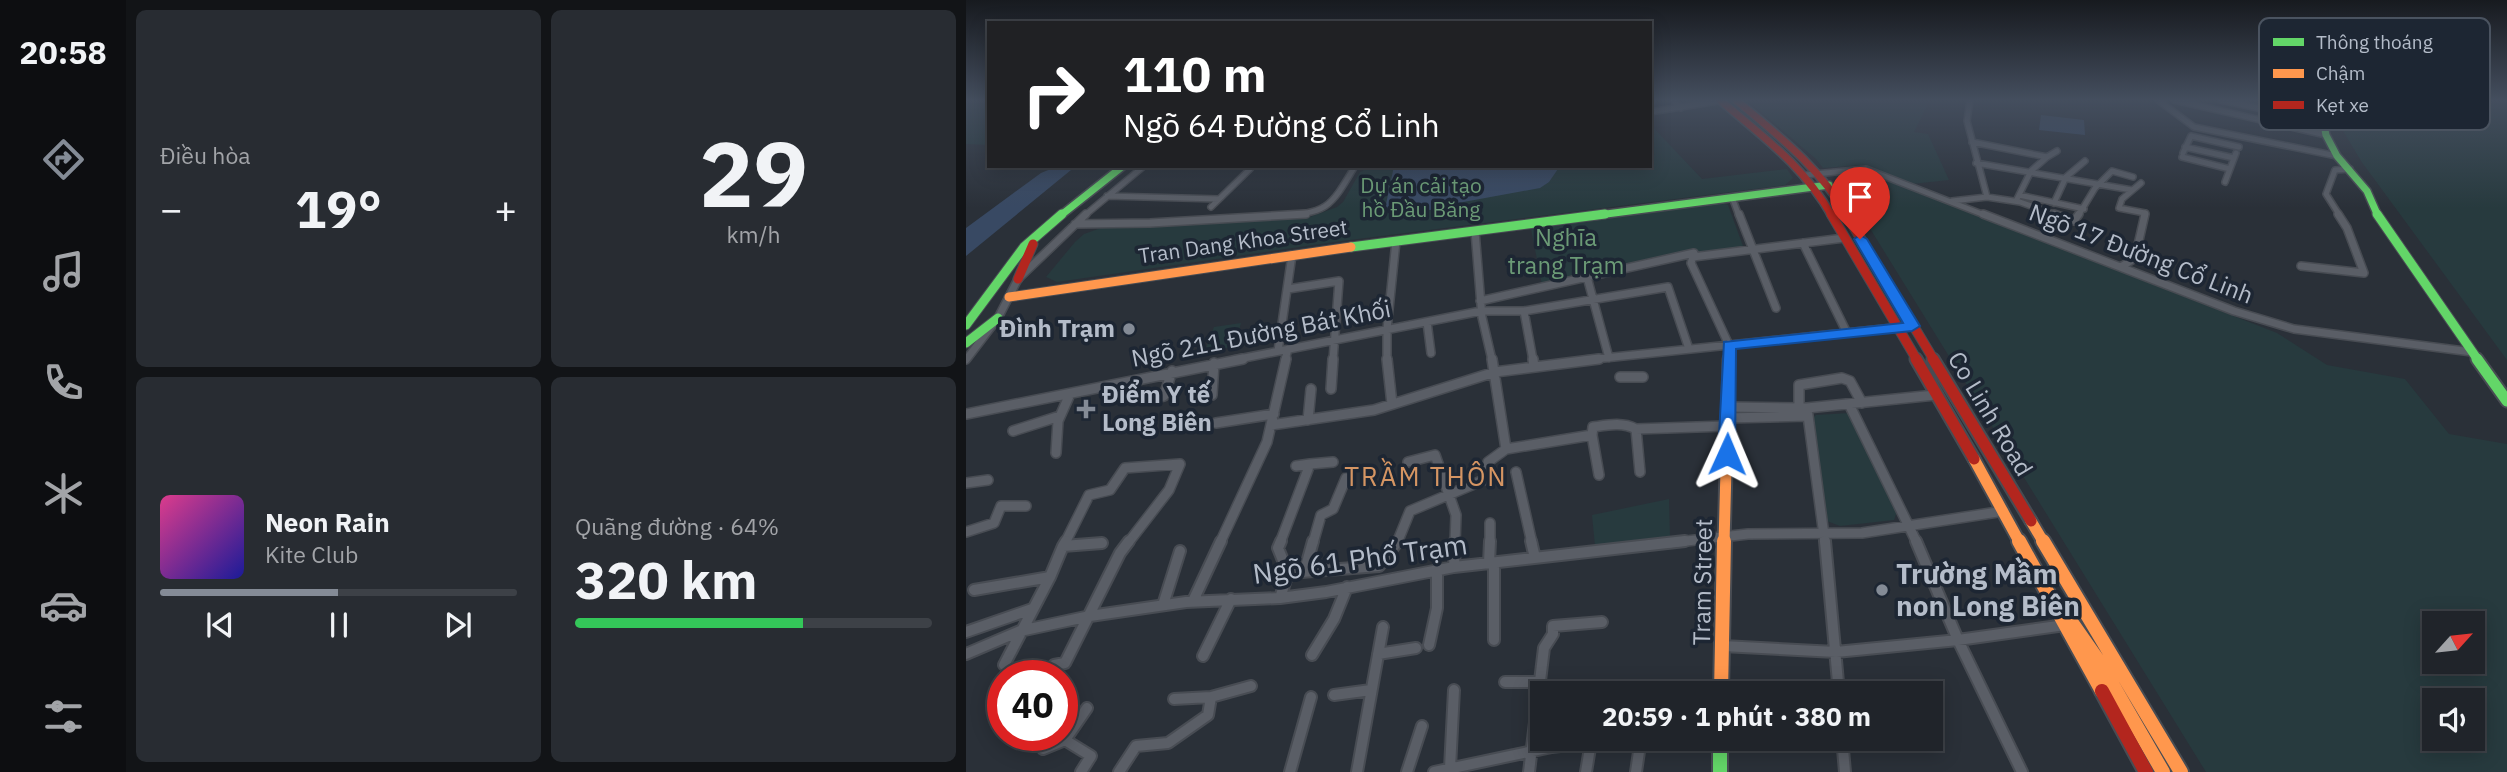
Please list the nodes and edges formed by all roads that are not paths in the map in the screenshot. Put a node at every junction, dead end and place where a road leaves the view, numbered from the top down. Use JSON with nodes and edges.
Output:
{"nodes":[{"id":1,"x":1761,"y":136,"type":"edge"},
{"id":2,"x":1777,"y":136,"type":"edge"},
{"id":3,"x":1971,"y":136,"type":"edge"},
{"id":4,"x":2191,"y":136,"type":"edge"},
{"id":5,"x":2191,"y":136,"type":"edge"},
{"id":6,"x":2238,"y":136,"type":"edge"},
{"id":7,"x":2327,"y":136,"type":"edge"},
{"id":8,"x":2243,"y":137,"type":"junction"},
{"id":9,"x":1972,"y":142,"type":"junction"},
{"id":10,"x":2239,"y":147,"type":"junction"},
{"id":11,"x":2057,"y":151,"type":"dead end"},
{"id":12,"x":2183,"y":152,"type":"junction"},
{"id":13,"x":2319,"y":153,"type":"junction"},
{"id":14,"x":2337,"y":156,"type":"junction"},
{"id":15,"x":2047,"y":157,"type":"junction"},
{"id":16,"x":2234,"y":158,"type":"junction"},
{"id":17,"x":2085,"y":161,"type":"dead end"},
{"id":18,"x":1976,"y":163,"type":"junction"},
{"id":19,"x":1120,"y":168,"type":"edge"},
{"id":20,"x":1142,"y":168,"type":"edge"},
{"id":21,"x":1195,"y":168,"type":"edge"},
{"id":22,"x":1248,"y":168,"type":"edge"},
{"id":23,"x":1354,"y":168,"type":"edge"},
{"id":24,"x":2230,"y":169,"type":"junction"},
{"id":25,"x":2344,"y":169,"type":"junction"},
{"id":26,"x":2031,"y":171,"type":"junction"},
{"id":27,"x":1189,"y":173,"type":"dead end"},
{"id":28,"x":1820,"y":173,"type":"junction"},
{"id":29,"x":1805,"y":175,"type":"junction"},
{"id":30,"x":2066,"y":177,"type":"junction"},
{"id":31,"x":2133,"y":177,"type":"dead end"},
{"id":32,"x":2096,"y":183,"type":"junction"},
{"id":33,"x":2141,"y":183,"type":"dead end"},
{"id":34,"x":2225,"y":183,"type":"dead end"},
{"id":35,"x":1829,"y":185,"type":"junction"},
{"id":36,"x":1815,"y":186,"type":"junction"},
{"id":37,"x":2132,"y":190,"type":"junction"},
{"id":38,"x":1107,"y":197,"type":"junction"},
{"id":39,"x":1732,"y":197,"type":"junction"},
{"id":40,"x":1987,"y":197,"type":"junction"},
{"id":41,"x":2018,"y":197,"type":"junction"},
{"id":42,"x":1219,"y":199,"type":"junction"},
{"id":43,"x":1952,"y":201,"type":"junction"},
{"id":44,"x":2054,"y":203,"type":"junction"},
{"id":45,"x":1211,"y":207,"type":"dead end"},
{"id":46,"x":2081,"y":212,"type":"junction"},
{"id":47,"x":1075,"y":223,"type":"junction"},
{"id":48,"x":1475,"y":231,"type":"junction"},
{"id":49,"x":1039,"y":232,"type":"junction"},
{"id":50,"x":1844,"y":238,"type":"junction"},
{"id":51,"x":1396,"y":241,"type":"junction"},
{"id":52,"x":1803,"y":243,"type":"junction"},
{"id":53,"x":1752,"y":248,"type":"junction"},
{"id":54,"x":1694,"y":253,"type":"dead end"},
{"id":55,"x":1292,"y":255,"type":"junction"},
{"id":56,"x":2301,"y":266,"type":"dead end"},
{"id":57,"x":2121,"y":267,"type":"junction"},
{"id":58,"x":1587,"y":277,"type":"junction"},
{"id":59,"x":1017,"y":279,"type":"junction"},
{"id":60,"x":1288,"y":289,"type":"junction"},
{"id":61,"x":1009,"y":297,"type":"junction"},
{"id":62,"x":1594,"y":299,"type":"junction"},
{"id":63,"x":1480,"y":301,"type":"junction"},
{"id":64,"x":1776,"y":308,"type":"dead end"},
{"id":65,"x":1481,"y":311,"type":"junction"},
{"id":66,"x":1524,"y":311,"type":"junction"},
{"id":67,"x":998,"y":318,"type":"junction"},
{"id":68,"x":1427,"y":322,"type":"junction"},
{"id":69,"x":966,"y":326,"type":"edge"},
{"id":70,"x":1912,"y":326,"type":"junction"},
{"id":71,"x":1896,"y":328,"type":"junction"},
{"id":72,"x":1387,"y":330,"type":"junction"},
{"id":73,"x":1847,"y":333,"type":"junction"},
{"id":74,"x":1333,"y":340,"type":"junction"},
{"id":75,"x":966,"y":343,"type":"edge"},
{"id":76,"x":1729,"y":345,"type":"junction"},
{"id":77,"x":1689,"y":349,"type":"junction"},
{"id":78,"x":1283,"y":350,"type":"junction"},
{"id":79,"x":2472,"y":352,"type":"junction"},
{"id":80,"x":1431,"y":353,"type":"dead end"},
{"id":81,"x":1609,"y":358,"type":"junction"},
{"id":82,"x":966,"y":360,"type":"edge"},
{"id":83,"x":1214,"y":363,"type":"junction"},
{"id":84,"x":1534,"y":367,"type":"junction"},
{"id":85,"x":1172,"y":371,"type":"junction"},
{"id":86,"x":1494,"y":372,"type":"junction"},
{"id":87,"x":1620,"y":377,"type":"dead end"},
{"id":88,"x":1643,"y":377,"type":"dead end"},
{"id":89,"x":1331,"y":389,"type":"dead end"},
{"id":90,"x":1311,"y":390,"type":"dead end"},
{"id":91,"x":1070,"y":394,"type":"junction"},
{"id":92,"x":1212,"y":395,"type":"dead end"},
{"id":93,"x":1935,"y":395,"type":"junction"},
{"id":94,"x":1146,"y":399,"type":"dead end"},
{"id":95,"x":2507,"y":401,"type":"edge"},
{"id":96,"x":1862,"y":403,"type":"junction"},
{"id":97,"x":1392,"y":404,"type":"junction"},
{"id":98,"x":1849,"y":404,"type":"junction"},
{"id":99,"x":1805,"y":411,"type":"junction"},
{"id":100,"x":966,"y":414,"type":"edge"},
{"id":101,"x":1274,"y":414,"type":"junction"},
{"id":102,"x":1059,"y":415,"type":"junction"},
{"id":103,"x":1727,"y":417,"type":"junction"},
{"id":104,"x":1308,"y":420,"type":"junction"},
{"id":105,"x":1216,"y":423,"type":"dead end"},
{"id":106,"x":1271,"y":425,"type":"junction"},
{"id":107,"x":1636,"y":429,"type":"junction"},
{"id":108,"x":1013,"y":431,"type":"dead end"},
{"id":109,"x":1592,"y":435,"type":"junction"},
{"id":110,"x":1506,"y":449,"type":"junction"},
{"id":111,"x":1056,"y":453,"type":"dead end"},
{"id":112,"x":1333,"y":461,"type":"dead end"},
{"id":113,"x":1408,"y":462,"type":"dead end"},
{"id":114,"x":1310,"y":464,"type":"junction"},
{"id":115,"x":1296,"y":466,"type":"dead end"},
{"id":116,"x":1516,"y":472,"type":"dead end"},
{"id":117,"x":1640,"y":472,"type":"dead end"},
{"id":118,"x":1599,"y":475,"type":"dead end"},
{"id":119,"x":1346,"y":478,"type":"dead end"},
{"id":120,"x":988,"y":480,"type":"dead end"},
{"id":121,"x":966,"y":483,"type":"edge"},
{"id":122,"x":1449,"y":494,"type":"junction"},
{"id":123,"x":1026,"y":506,"type":"dead end"},
{"id":124,"x":2004,"y":511,"type":"junction"},
{"id":125,"x":1490,"y":523,"type":"dead end"},
{"id":126,"x":1910,"y":527,"type":"junction"},
{"id":127,"x":966,"y":532,"type":"edge"},
{"id":128,"x":1822,"y":535,"type":"junction"},
{"id":129,"x":1725,"y":536,"type":"junction"},
{"id":130,"x":1102,"y":543,"type":"dead end"},
{"id":131,"x":1063,"y":546,"type":"junction"},
{"id":132,"x":1180,"y":551,"type":"dead end"},
{"id":133,"x":1535,"y":558,"type":"junction"},
{"id":134,"x":1492,"y":562,"type":"junction"},
{"id":135,"x":1454,"y":567,"type":"junction"},
{"id":136,"x":1437,"y":569,"type":"junction"},
{"id":137,"x":1306,"y":570,"type":"junction"},
{"id":138,"x":1288,"y":573,"type":"junction"},
{"id":139,"x":1050,"y":577,"type":"junction"},
{"id":140,"x":2067,"y":583,"type":"junction"},
{"id":141,"x":1348,"y":587,"type":"junction"},
{"id":142,"x":2046,"y":587,"type":"junction"},
{"id":143,"x":974,"y":590,"type":"dead end"},
{"id":144,"x":1280,"y":598,"type":"junction"},
{"id":145,"x":1231,"y":599,"type":"junction"},
{"id":146,"x":1193,"y":601,"type":"junction"},
{"id":147,"x":1163,"y":605,"type":"junction"},
{"id":148,"x":1032,"y":609,"type":"junction"},
{"id":149,"x":1090,"y":616,"type":"junction"},
{"id":150,"x":1602,"y":622,"type":"dead end"},
{"id":151,"x":2064,"y":625,"type":"junction"},
{"id":152,"x":1383,"y":626,"type":"dead end"},
{"id":153,"x":1020,"y":631,"type":"junction"},
{"id":154,"x":966,"y":632,"type":"edge"},
{"id":155,"x":1494,"y":640,"type":"dead end"},
{"id":156,"x":1958,"y":640,"type":"junction"},
{"id":157,"x":1429,"y":645,"type":"dead end"},
{"id":158,"x":1723,"y":646,"type":"junction"},
{"id":159,"x":1416,"y":649,"type":"dead end"},
{"id":160,"x":1836,"y":652,"type":"junction"},
{"id":161,"x":966,"y":654,"type":"edge"},
{"id":162,"x":1378,"y":654,"type":"junction"},
{"id":163,"x":1312,"y":655,"type":"dead end"},
{"id":164,"x":1203,"y":656,"type":"dead end"},
{"id":165,"x":1006,"y":660,"type":"edge"},
{"id":166,"x":1067,"y":660,"type":"edge"},
{"id":167,"x":2100,"y":663,"type":"junction"},
{"id":168,"x":1540,"y":681,"type":"edge"},
{"id":169,"x":1722,"y":681,"type":"edge"},
{"id":170,"x":1838,"y":681,"type":"edge"},
{"id":171,"x":1506,"y":682,"type":"dead end"},
{"id":172,"x":1530,"y":682,"type":"edge"},
{"id":173,"x":1251,"y":686,"type":"dead end"},
{"id":174,"x":1371,"y":690,"type":"junction"},
{"id":175,"x":1454,"y":690,"type":"dead end"},
{"id":176,"x":1334,"y":695,"type":"dead end"},
{"id":177,"x":1211,"y":697,"type":"junction"},
{"id":178,"x":1311,"y":697,"type":"dead end"},
{"id":179,"x":1174,"y":699,"type":"dead end"},
{"id":180,"x":1087,"y":708,"type":"dead end"},
{"id":181,"x":1078,"y":721,"type":"edge"},
{"id":182,"x":1422,"y":726,"type":"dead end"},
{"id":183,"x":1078,"y":748,"type":"edge"},
{"id":184,"x":1533,"y":751,"type":"joint"},
{"id":185,"x":1590,"y":751,"type":"edge"},
{"id":186,"x":1639,"y":751,"type":"edge"},
{"id":187,"x":1720,"y":751,"type":"edge"},
{"id":188,"x":1843,"y":751,"type":"edge"},
{"id":189,"x":1454,"y":769,"type":"edge"},
{"id":190,"x":1081,"y":772,"type":"edge"},
{"id":191,"x":1119,"y":772,"type":"edge"},
{"id":192,"x":1290,"y":772,"type":"edge"},
{"id":193,"x":1357,"y":772,"type":"edge"},
{"id":194,"x":1407,"y":772,"type":"edge"},
{"id":195,"x":1434,"y":772,"type":"edge"},
{"id":196,"x":1529,"y":772,"type":"edge"},
{"id":197,"x":1586,"y":772,"type":"edge"},
{"id":198,"x":1636,"y":772,"type":"edge"},
{"id":199,"x":1720,"y":772,"type":"edge"},
{"id":200,"x":1845,"y":772,"type":"edge"},
{"id":201,"x":2022,"y":772,"type":"edge"},
{"id":202,"x":2146,"y":772,"type":"edge"},
{"id":203,"x":2163,"y":772,"type":"edge"},
{"id":204,"x":2181,"y":772,"type":"edge"}],
"edges":[{"from":1,"to":29,"type":"main road","name":"Co Linh Road"},
{"from":2,"to":28,"type":"main road","name":"Co Linh Road"},
{"from":3,"to":9,"type":"street"},
{"from":4,"to":10,"type":"street"},
{"from":5,"to":12,"type":"street"},
{"from":6,"to":8,"type":"street"},
{"from":7,"to":14,"type":"main road"},
{"from":8,"to":10,"type":"street"},
{"from":8,"to":13,"type":"street"},
{"from":9,"to":15,"type":"street"},
{"from":9,"to":18,"type":"street"},
{"from":10,"to":16,"type":"street"},
{"from":11,"to":15,"type":"street"},
{"from":12,"to":16,"type":"street"},
{"from":12,"to":24,"type":"street"},
{"from":13,"to":14,"type":"street"},
{"from":13,"to":25,"type":"street"},
{"from":14,"to":25,"type":"main road"},
{"from":15,"to":26,"type":"street"},
{"from":16,"to":24,"type":"street"},
{"from":17,"to":30,"type":"street"},
{"from":18,"to":26,"type":"street"},
{"from":18,"to":40,"type":"street"},
{"from":19,"to":49,"type":"main road"},
{"from":20,"to":38,"type":"street"},
{"from":21,"to":27,"type":"street"},
{"from":22,"to":42,"type":"street"},
{"from":23,"to":47,"type":"street"},
{"from":24,"to":34,"type":"street"},
{"from":25,"to":56,"type":"street"},
{"from":25,"to":79,"type":"main road"},
{"from":26,"to":30,"type":"street"},
{"from":26,"to":41,"type":"street"},
{"from":28,"to":29,"type":"street","name":"Ngõ 17 Đường Cổ Linh"},
{"from":28,"to":35,"type":"main road","name":"Co Linh Road"},
{"from":28,"to":43,"type":"street","name":"Ngõ 17 Đường Cổ Linh"},
{"from":29,"to":36,"type":"main road","name":"Co Linh Road"},
{"from":30,"to":32,"type":"street"},
{"from":30,"to":44,"type":"street"},
{"from":31,"to":32,"type":"street"},
{"from":32,"to":37,"type":"street"},
{"from":32,"to":46,"type":"street"},
{"from":33,"to":37,"type":"street"},
{"from":35,"to":36,"type":"main road","name":"Tran Dang Khoa Street"},
{"from":35,"to":70,"type":"main road","name":"Co Linh Road"},
{"from":36,"to":39,"type":"main road","name":"Tran Dang Khoa Street"},
{"from":36,"to":50,"type":"main road","name":"Co Linh Road"},
{"from":37,"to":57,"type":"street"},
{"from":38,"to":42,"type":"street"},
{"from":38,"to":47,"type":"street"},
{"from":39,"to":48,"type":"main road","name":"Tran Dang Khoa Street"},
{"from":39,"to":53,"type":"street"},
{"from":40,"to":41,"type":"street"},
{"from":40,"to":43,"type":"street"},
{"from":41,"to":44,"type":"street"},
{"from":41,"to":46,"type":"street"},
{"from":42,"to":45,"type":"street"},
{"from":43,"to":57,"type":"street","name":"Ngõ 17 Đường Cổ Linh"},
{"from":44,"to":46,"type":"street"},
{"from":47,"to":59,"type":"street"},
{"from":48,"to":51,"type":"main road","name":"Tran Dang Khoa Street"},
{"from":48,"to":63,"type":"street"},
{"from":49,"to":59,"type":"main road"},
{"from":49,"to":69,"type":"main road"},
{"from":50,"to":52,"type":"street"},
{"from":50,"to":71,"type":"main road","name":"Co Linh Road"},
{"from":51,"to":55,"type":"main road","name":"Tran Dang Khoa Street"},
{"from":51,"to":72,"type":"street"},
{"from":52,"to":53,"type":"street"},
{"from":52,"to":73,"type":"street"},
{"from":53,"to":64,"type":"street"},
{"from":53,"to":76,"type":"street"},
{"from":54,"to":58,"type":"street"},
{"from":55,"to":60,"type":"street"},
{"from":55,"to":61,"type":"main road","name":"Tran Dang Khoa Street"},
{"from":57,"to":79,"type":"street","name":"Ngõ 17 Đường Cổ Linh"},
{"from":58,"to":62,"type":"street"},
{"from":58,"to":63,"type":"street"},
{"from":59,"to":61,"type":"street"},
{"from":60,"to":74,"type":"street"},
{"from":60,"to":78,"type":"street"},
{"from":61,"to":67,"type":"street"},
{"from":62,"to":66,"type":"street","name":"Ngõ 211 Đường Bát Khối"},
{"from":62,"to":77,"type":"street","name":"Ngõ 211 Đường Bát Khối"},
{"from":62,"to":81,"type":"street"},
{"from":63,"to":65,"type":"street"},
{"from":65,"to":66,"type":"street","name":"Ngõ 211 Đường Bát Khối"},
{"from":65,"to":68,"type":"street","name":"Ngõ 211 Đường Bát Khối"},
{"from":65,"to":86,"type":"street"},
{"from":66,"to":84,"type":"street"},
{"from":67,"to":75,"type":"main road"},
{"from":67,"to":82,"type":"street"},
{"from":68,"to":72,"type":"street","name":"Ngõ 211 Đường Bát Khối"},
{"from":68,"to":80,"type":"street"},
{"from":70,"to":71,"type":"street"},
{"from":70,"to":140,"type":"main road","name":"Co Linh Road"},
{"from":71,"to":73,"type":"street"},
{"from":71,"to":93,"type":"main road","name":"Co Linh Road"},
{"from":72,"to":74,"type":"street","name":"Ngõ 211 Đường Bát Khối"},
{"from":72,"to":97,"type":"street"},
{"from":73,"to":76,"type":"street"},
{"from":74,"to":78,"type":"street","name":"Ngõ 211 Đường Bát Khối"},
{"from":74,"to":89,"type":"street"},
{"from":76,"to":77,"type":"street"},
{"from":76,"to":103,"type":"main road","name":"Tram Street"},
{"from":77,"to":81,"type":"street"},
{"from":78,"to":83,"type":"street","name":"Ngõ 211 Đường Bát Khối"},
{"from":78,"to":101,"type":"street"},
{"from":79,"to":95,"type":"main road"},
{"from":81,"to":84,"type":"street"},
{"from":83,"to":85,"type":"street","name":"Ngõ 211 Đường Bát Khối"},
{"from":83,"to":92,"type":"street"},
{"from":84,"to":86,"type":"street"},
{"from":85,"to":91,"type":"street","name":"Ngõ 211 Đường Bát Khối"},
{"from":85,"to":94,"type":"street"},
{"from":86,"to":97,"type":"street"},
{"from":86,"to":110,"type":"street"},
{"from":87,"to":88,"type":"street"},
{"from":90,"to":104,"type":"street"},
{"from":91,"to":100,"type":"street","name":"Ngõ 211 Đường Bát Khối"},
{"from":91,"to":102,"type":"street"},
{"from":93,"to":96,"type":"street"},
{"from":93,"to":124,"type":"main road","name":"Co Linh Road"},
{"from":96,"to":98,"type":"street"},
{"from":96,"to":99,"type":"street"},
{"from":97,"to":104,"type":"street"},
{"from":98,"to":99,"type":"street"},
{"from":98,"to":126,"type":"street"},
{"from":99,"to":103,"type":"street"},
{"from":99,"to":128,"type":"street"},
{"from":101,"to":105,"type":"street"},
{"from":101,"to":106,"type":"street"},
{"from":102,"to":108,"type":"street"},
{"from":102,"to":111,"type":"street"},
{"from":103,"to":107,"type":"street"},
{"from":103,"to":129,"type":"main road","name":"Tram Street"},
{"from":104,"to":106,"type":"street"},
{"from":106,"to":146,"type":"street"},
{"from":107,"to":109,"type":"street"},
{"from":107,"to":117,"type":"street"},
{"from":109,"to":110,"type":"street"},
{"from":109,"to":118,"type":"street"},
{"from":110,"to":122,"type":"street"},
{"from":112,"to":114,"type":"street"},
{"from":113,"to":122,"type":"street"},
{"from":114,"to":115,"type":"street"},
{"from":114,"to":138,"type":"street"},
{"from":116,"to":133,"type":"street"},
{"from":119,"to":137,"type":"street"},
{"from":120,"to":121,"type":"street"},
{"from":122,"to":135,"type":"street"},
{"from":122,"to":137,"type":"street"},
{"from":123,"to":127,"type":"street"},
{"from":124,"to":126,"type":"street","name":"Ngõ 61 Phố Trạm"},
{"from":124,"to":142,"type":"main road","name":"Co Linh Road"},
{"from":125,"to":134,"type":"street"},
{"from":126,"to":128,"type":"street","name":"Ngõ 61 Phố Trạm"},
{"from":126,"to":156,"type":"street"},
{"from":128,"to":129,"type":"street","name":"Ngõ 61 Phố Trạm"},
{"from":128,"to":160,"type":"street"},
{"from":129,"to":133,"type":"street","name":"Ngõ 61 Phố Trạm"},
{"from":129,"to":158,"type":"main road","name":"Tram Street"},
{"from":130,"to":131,"type":"street"},
{"from":131,"to":139,"type":"street"},
{"from":131,"to":149,"type":"street"},
{"from":132,"to":147,"type":"street"},
{"from":133,"to":134,"type":"street","name":"Ngõ 61 Phố Trạm"},
{"from":134,"to":135,"type":"street","name":"Ngõ 61 Phố Trạm"},
{"from":134,"to":155,"type":"street"},
{"from":135,"to":136,"type":"street","name":"Ngõ 61 Phố Trạm"},
{"from":136,"to":141,"type":"street","name":"Ngõ 61 Phố Trạm"},
{"from":136,"to":157,"type":"street"},
{"from":137,"to":138,"type":"street"},
{"from":138,"to":144,"type":"street"},
{"from":139,"to":143,"type":"street"},
{"from":139,"to":148,"type":"street"},
{"from":140,"to":167,"type":"main road"},
{"from":140,"to":204,"type":"main road","name":"Co Linh Road"},
{"from":141,"to":144,"type":"street","name":"Ngõ 61 Phố Trạm"},
{"from":141,"to":163,"type":"street"},
{"from":142,"to":151,"type":"main road","name":"Co Linh Road"},
{"from":142,"to":167,"type":"main road"},
{"from":144,"to":145,"type":"street","name":"Ngõ 61 Phố Trạm"},
{"from":145,"to":146,"type":"street","name":"Ngõ 61 Phố Trạm"},
{"from":145,"to":164,"type":"street"},
{"from":146,"to":147,"type":"street","name":"Ngõ 61 Phố Trạm"},
{"from":147,"to":149,"type":"street","name":"Ngõ 61 Phố Trạm"},
{"from":148,"to":153,"type":"street"},
{"from":148,"to":154,"type":"street"},
{"from":149,"to":153,"type":"street","name":"Ngõ 61 Phố Trạm"},
{"from":149,"to":166,"type":"street"},
{"from":150,"to":168,"type":"street"},
{"from":151,"to":156,"type":"street"},
{"from":151,"to":202,"type":"main road","name":"Co Linh Road"},
{"from":152,"to":162,"type":"street"},
{"from":153,"to":161,"type":"street","name":"Ngõ 61 Phố Trạm"},
{"from":153,"to":165,"type":"street"},
{"from":156,"to":160,"type":"street"},
{"from":156,"to":201,"type":"street"},
{"from":158,"to":160,"type":"street"},
{"from":158,"to":169,"type":"main road","name":"Tram Street"},
{"from":159,"to":162,"type":"street"},
{"from":160,"to":170,"type":"street"},
{"from":162,"to":174,"type":"street"},
{"from":167,"to":203,"type":"main road"},
{"from":171,"to":172,"type":"street"},
{"from":173,"to":177,"type":"street"},
{"from":174,"to":176,"type":"street"},
{"from":174,"to":193,"type":"street"},
{"from":175,"to":189,"type":"street"},
{"from":177,"to":179,"type":"street"},
{"from":177,"to":191,"type":"street"},
{"from":178,"to":192,"type":"street"},
{"from":180,"to":181,"type":"street"},
{"from":182,"to":194,"type":"street"},
{"from":183,"to":190,"type":"street"},
{"from":184,"to":189,"type":"street"},
{"from":184,"to":196,"type":"street"},
{"from":185,"to":197,"type":"street"},
{"from":186,"to":198,"type":"street"},
{"from":187,"to":199,"type":"main road"},
{"from":188,"to":200,"type":"street"},
{"from":189,"to":195,"type":"street"}]}
